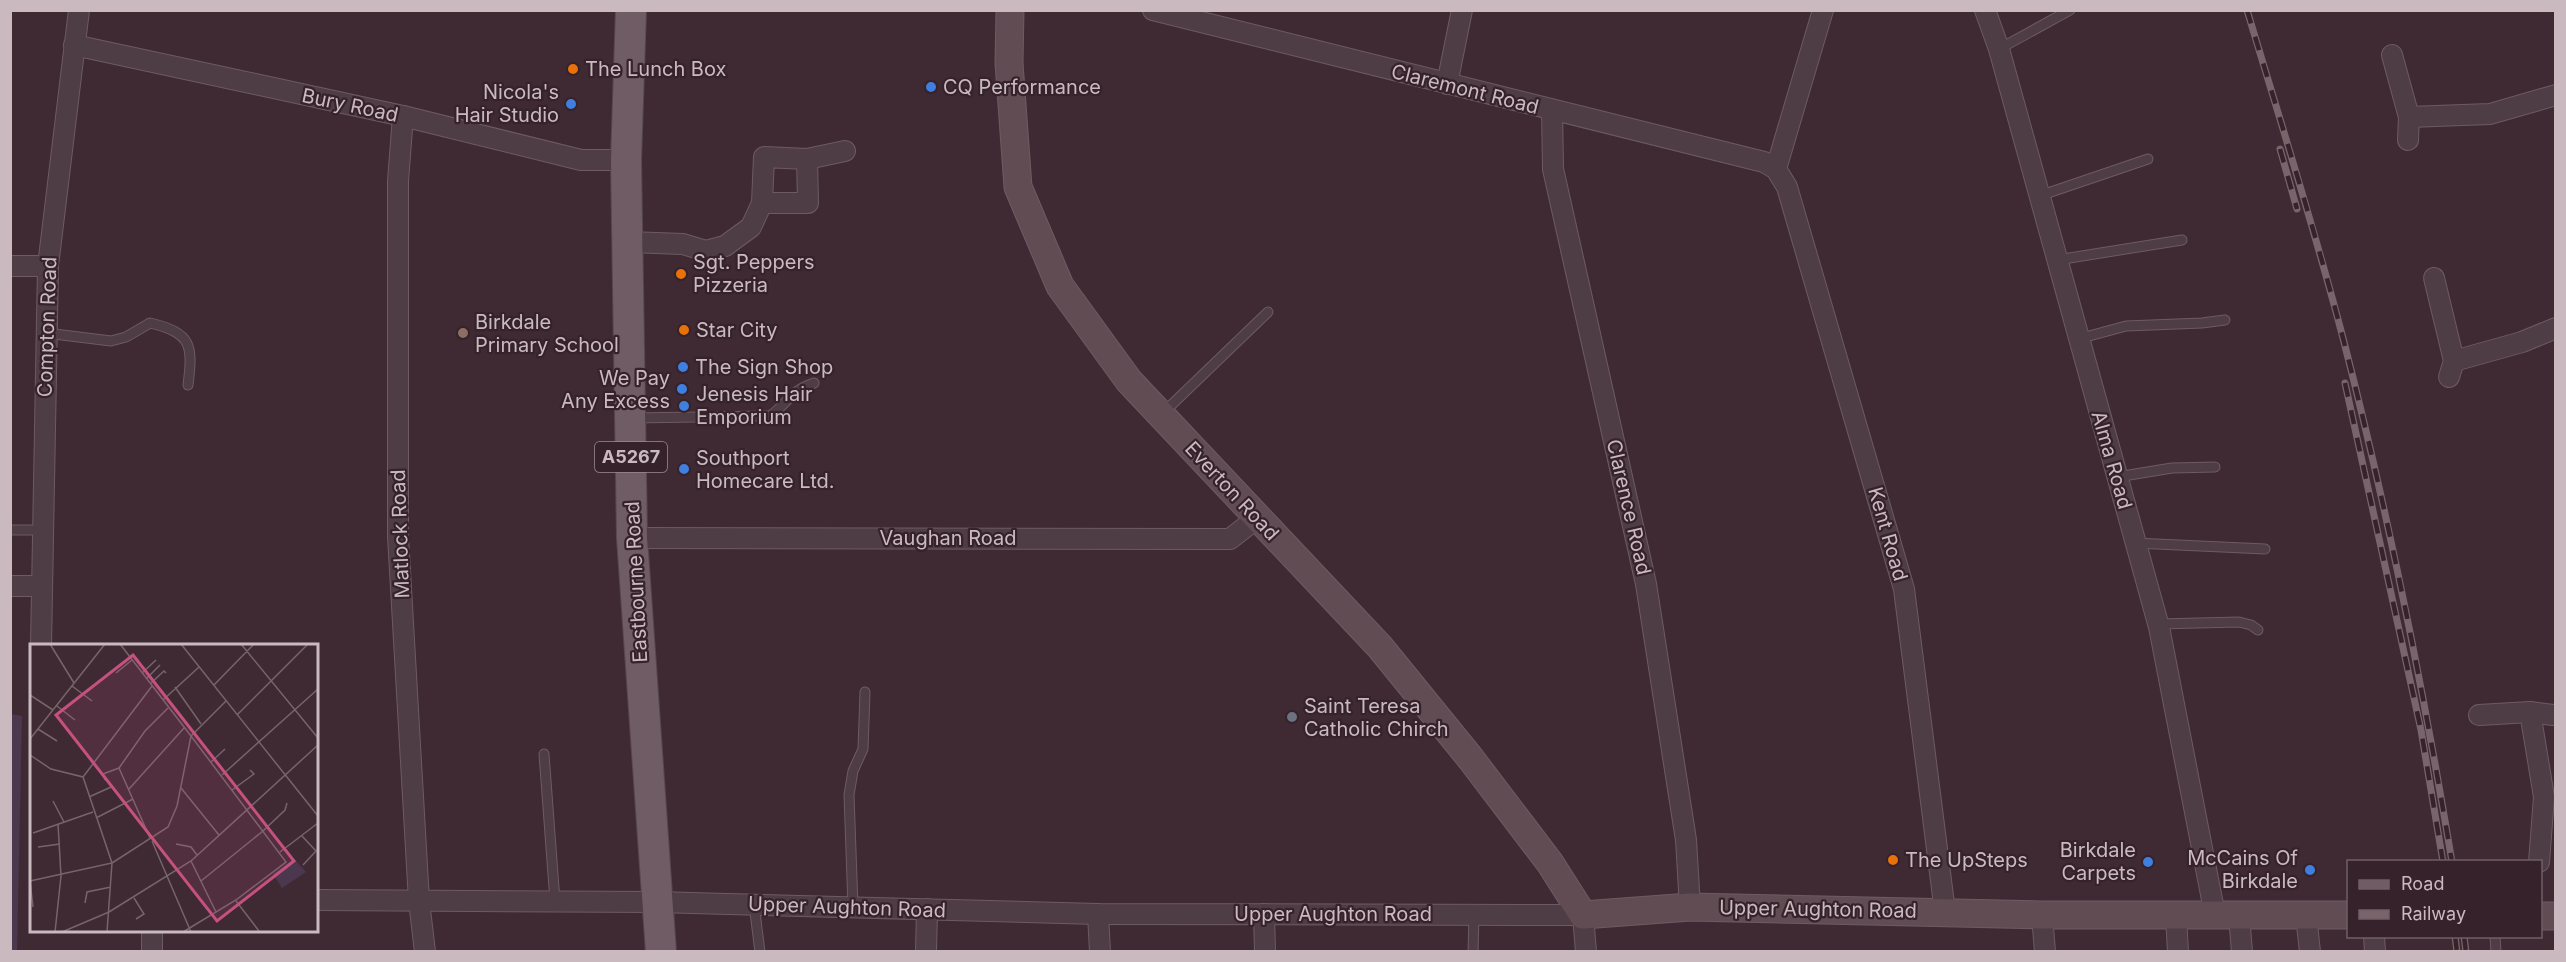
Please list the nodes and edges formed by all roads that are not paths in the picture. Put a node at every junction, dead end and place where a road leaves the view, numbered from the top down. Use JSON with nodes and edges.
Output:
{"nodes":[{"id":1,"x":79,"y":10,"type":"edge"},
{"id":2,"x":632,"y":10,"type":"edge"},
{"id":3,"x":1010,"y":10,"type":"edge"},
{"id":4,"x":1153,"y":10,"type":"edge"},
{"id":5,"x":1462,"y":10,"type":"edge"},
{"id":6,"x":1823,"y":10,"type":"edge"},
{"id":7,"x":1985,"y":10,"type":"edge"},
{"id":8,"x":2070,"y":10,"type":"edge"},
{"id":9,"x":74,"y":45,"type":"junction"},
{"id":10,"x":1999,"y":49,"type":"junction"},
{"id":11,"x":2392,"y":55,"type":"dead end"},
{"id":12,"x":1447,"y":84,"type":"junction"},
{"id":13,"x":2556,"y":95,"type":"edge"},
{"id":14,"x":1552,"y":110,"type":"junction"},
{"id":15,"x":403,"y":116,"type":"junction"},
{"id":16,"x":2409,"y":117,"type":"junction"},
{"id":17,"x":2408,"y":140,"type":"dead end"},
{"id":18,"x":845,"y":151,"type":"dead end"},
{"id":19,"x":807,"y":159,"type":"junction"},
{"id":20,"x":2148,"y":159,"type":"dead end"},
{"id":21,"x":626,"y":160,"type":"junction"},
{"id":22,"x":1776,"y":169,"type":"junction"},
{"id":23,"x":2039,"y":196,"type":"junction"},
{"id":24,"x":762,"y":203,"type":"junction"},
{"id":25,"x":2182,"y":240,"type":"dead end"},
{"id":26,"x":630,"y":242,"type":"junction"},
{"id":27,"x":2056,"y":260,"type":"junction"},
{"id":28,"x":10,"y":266,"type":"edge"},
{"id":29,"x":48,"y":266,"type":"junction"},
{"id":30,"x":2434,"y":278,"type":"dead end"},
{"id":31,"x":1268,"y":312,"type":"dead end"},
{"id":32,"x":2225,"y":320,"type":"dead end"},
{"id":33,"x":2556,"y":328,"type":"edge"},
{"id":34,"x":46,"y":333,"type":"junction"},
{"id":35,"x":2078,"y":339,"type":"junction"},
{"id":36,"x":814,"y":383,"type":"dead end"},
{"id":37,"x":188,"y":385,"type":"dead end"},
{"id":38,"x":1161,"y":415,"type":"junction"},
{"id":39,"x":631,"y":418,"type":"junction"},
{"id":40,"x":2215,"y":467,"type":"dead end"},
{"id":41,"x":2117,"y":477,"type":"junction"},
{"id":42,"x":1257,"y":518,"type":"junction"},
{"id":43,"x":10,"y":530,"type":"edge"},
{"id":44,"x":42,"y":530,"type":"junction"},
{"id":45,"x":632,"y":538,"type":"junction"},
{"id":46,"x":2135,"y":543,"type":"junction"},
{"id":47,"x":2265,"y":549,"type":"dead end"},
{"id":48,"x":10,"y":586,"type":"edge"},
{"id":49,"x":41,"y":586,"type":"junction"},
{"id":50,"x":2158,"y":624,"type":"junction"},
{"id":51,"x":2258,"y":630,"type":"dead end"},
{"id":52,"x":41,"y":644,"type":"edge"},
{"id":53,"x":865,"y":692,"type":"dead end"},
{"id":54,"x":2530,"y":712,"type":"junction"},
{"id":55,"x":2553,"y":715,"type":"dead end"},
{"id":56,"x":2479,"y":716,"type":"dead end"},
{"id":57,"x":544,"y":754,"type":"dead end"},
{"id":58,"x":2539,"y":860,"type":"edge"},
{"id":59,"x":318,"y":900,"type":"edge"},
{"id":60,"x":419,"y":901,"type":"junction"},
{"id":61,"x":555,"y":901,"type":"junction"},
{"id":62,"x":657,"y":902,"type":"junction"},
{"id":63,"x":753,"y":904,"type":"junction"},
{"id":64,"x":853,"y":907,"type":"junction"},
{"id":65,"x":1690,"y":907,"type":"junction"},
{"id":66,"x":927,"y":909,"type":"junction"},
{"id":67,"x":1945,"y":912,"type":"junction"},
{"id":68,"x":1098,"y":914,"type":"junction"},
{"id":69,"x":1264,"y":914,"type":"junction"},
{"id":70,"x":1474,"y":915,"type":"junction"},
{"id":71,"x":1583,"y":915,"type":"junction"},
{"id":72,"x":2042,"y":915,"type":"junction"},
{"id":73,"x":2227,"y":915,"type":"junction"},
{"id":74,"x":2307,"y":915,"type":"junction"},
{"id":75,"x":2347,"y":915,"type":"edge"},
{"id":76,"x":2176,"y":916,"type":"junction"},
{"id":77,"x":153,"y":932,"type":"edge"},
{"id":78,"x":152,"y":951,"type":"edge"},
{"id":79,"x":424,"y":951,"type":"edge"},
{"id":80,"x":661,"y":951,"type":"edge"},
{"id":81,"x":760,"y":951,"type":"edge"},
{"id":82,"x":926,"y":951,"type":"edge"},
{"id":83,"x":1100,"y":951,"type":"edge"},
{"id":84,"x":1265,"y":951,"type":"edge"},
{"id":85,"x":1473,"y":951,"type":"edge"},
{"id":86,"x":1586,"y":951,"type":"edge"},
{"id":87,"x":2045,"y":951,"type":"edge"},
{"id":88,"x":2178,"y":951,"type":"edge"},
{"id":89,"x":2242,"y":951,"type":"edge"},
{"id":90,"x":2310,"y":951,"type":"edge"}],
"edges":[{"from":1,"to":9,"type":"street","name":"Compton Road"},
{"from":2,"to":21,"type":"main road","name":"Eastbourne Road","number":"A5267"},
{"from":3,"to":38,"type":"main road","name":"Everton Road"},
{"from":4,"to":12,"type":"street","name":"Claremont Road"},
{"from":5,"to":12,"type":"street"},
{"from":6,"to":22,"type":"street"},
{"from":7,"to":10,"type":"street","name":"Alma Road"},
{"from":8,"to":10,"type":"lane"},
{"from":9,"to":15,"type":"street","name":"Bury Road"},
{"from":9,"to":29,"type":"street","name":"Compton Road"},
{"from":10,"to":23,"type":"street","name":"Alma Road"},
{"from":11,"to":16,"type":"street"},
{"from":12,"to":14,"type":"street","name":"Claremont Road"},
{"from":13,"to":16,"type":"street"},
{"from":14,"to":22,"type":"street","name":"Claremont Road"},
{"from":14,"to":65,"type":"street","name":"Clarence Road"},
{"from":15,"to":21,"type":"street","name":"Bury Road"},
{"from":15,"to":60,"type":"street","name":"Matlock Road"},
{"from":16,"to":17,"type":"street"},
{"from":18,"to":19,"type":"street"},
{"from":19,"to":24,"type":"street"},
{"from":19,"to":24,"type":"street"},
{"from":20,"to":23,"type":"lane"},
{"from":21,"to":26,"type":"main road","name":"Eastbourne Road","number":"A5267"},
{"from":22,"to":67,"type":"street","name":"Kent Road"},
{"from":23,"to":27,"type":"street","name":"Alma Road"},
{"from":24,"to":26,"type":"street"},
{"from":25,"to":27,"type":"lane"},
{"from":26,"to":39,"type":"main road","name":"Eastbourne Road","number":"A5267"},
{"from":27,"to":35,"type":"street","name":"Alma Road"},
{"from":28,"to":29,"type":"street"},
{"from":29,"to":34,"type":"street","name":"Compton Road"},
{"from":30,"to":33,"type":"street"},
{"from":31,"to":38,"type":"lane"},
{"from":32,"to":35,"type":"lane"},
{"from":34,"to":37,"type":"lane"},
{"from":34,"to":44,"type":"street","name":"Compton Road"},
{"from":35,"to":41,"type":"street","name":"Alma Road"},
{"from":36,"to":39,"type":"lane"},
{"from":38,"to":42,"type":"main road","name":"Everton Road"},
{"from":39,"to":45,"type":"main road","name":"Eastbourne Road","number":"A5267"},
{"from":40,"to":41,"type":"lane"},
{"from":41,"to":46,"type":"street","name":"Alma Road"},
{"from":42,"to":45,"type":"street","name":"Vaughan Road"},
{"from":42,"to":71,"type":"main road","name":"Everton Road"},
{"from":43,"to":44,"type":"lane"},
{"from":44,"to":49,"type":"street","name":"Compton Road"},
{"from":45,"to":62,"type":"main road","name":"Eastbourne Road","number":"A5267"},
{"from":46,"to":47,"type":"lane"},
{"from":46,"to":50,"type":"street","name":"Alma Road"},
{"from":48,"to":49,"type":"street"},
{"from":49,"to":52,"type":"street","name":"Compton Road"},
{"from":50,"to":51,"type":"lane"},
{"from":50,"to":73,"type":"street","name":"Alma Road"},
{"from":53,"to":64,"type":"lane"},
{"from":54,"to":55,"type":"street"},
{"from":54,"to":56,"type":"street"},
{"from":54,"to":58,"type":"street"},
{"from":57,"to":61,"type":"lane"},
{"from":59,"to":60,"type":"street","name":"Upper Aughton Road"},
{"from":60,"to":61,"type":"street","name":"Upper Aughton Road"},
{"from":60,"to":79,"type":"street","name":"Matlock Road"},
{"from":61,"to":62,"type":"street","name":"Upper Aughton Road"},
{"from":62,"to":63,"type":"street","name":"Upper Aughton Road"},
{"from":62,"to":80,"type":"main road","number":"A5267"},
{"from":63,"to":64,"type":"street","name":"Upper Aughton Road"},
{"from":63,"to":81,"type":"lane"},
{"from":64,"to":66,"type":"street","name":"Upper Aughton Road"},
{"from":65,"to":67,"type":"main road","name":"Upper Aughton Road"},
{"from":65,"to":71,"type":"main road","name":"Upper Aughton Road"},
{"from":66,"to":68,"type":"street","name":"Upper Aughton Road"},
{"from":66,"to":82,"type":"street"},
{"from":67,"to":72,"type":"main road","name":"Upper Aughton Road"},
{"from":68,"to":69,"type":"street","name":"Upper Aughton Road"},
{"from":68,"to":83,"type":"street"},
{"from":69,"to":70,"type":"street","name":"Upper Aughton Road"},
{"from":69,"to":84,"type":"street"},
{"from":70,"to":71,"type":"street","name":"Upper Aughton Road"},
{"from":70,"to":85,"type":"lane"},
{"from":71,"to":86,"type":"street"},
{"from":72,"to":76,"type":"main road","name":"Upper Aughton Road"},
{"from":72,"to":87,"type":"street"},
{"from":73,"to":74,"type":"main road","name":"Upper Aughton Road"},
{"from":73,"to":76,"type":"main road","name":"Upper Aughton Road"},
{"from":73,"to":89,"type":"street","name":"Alma Road"},
{"from":74,"to":75,"type":"main road","name":"Upper Aughton Road"},
{"from":74,"to":90,"type":"street"},
{"from":76,"to":88,"type":"street"},
{"from":77,"to":78,"type":"street"}]}
